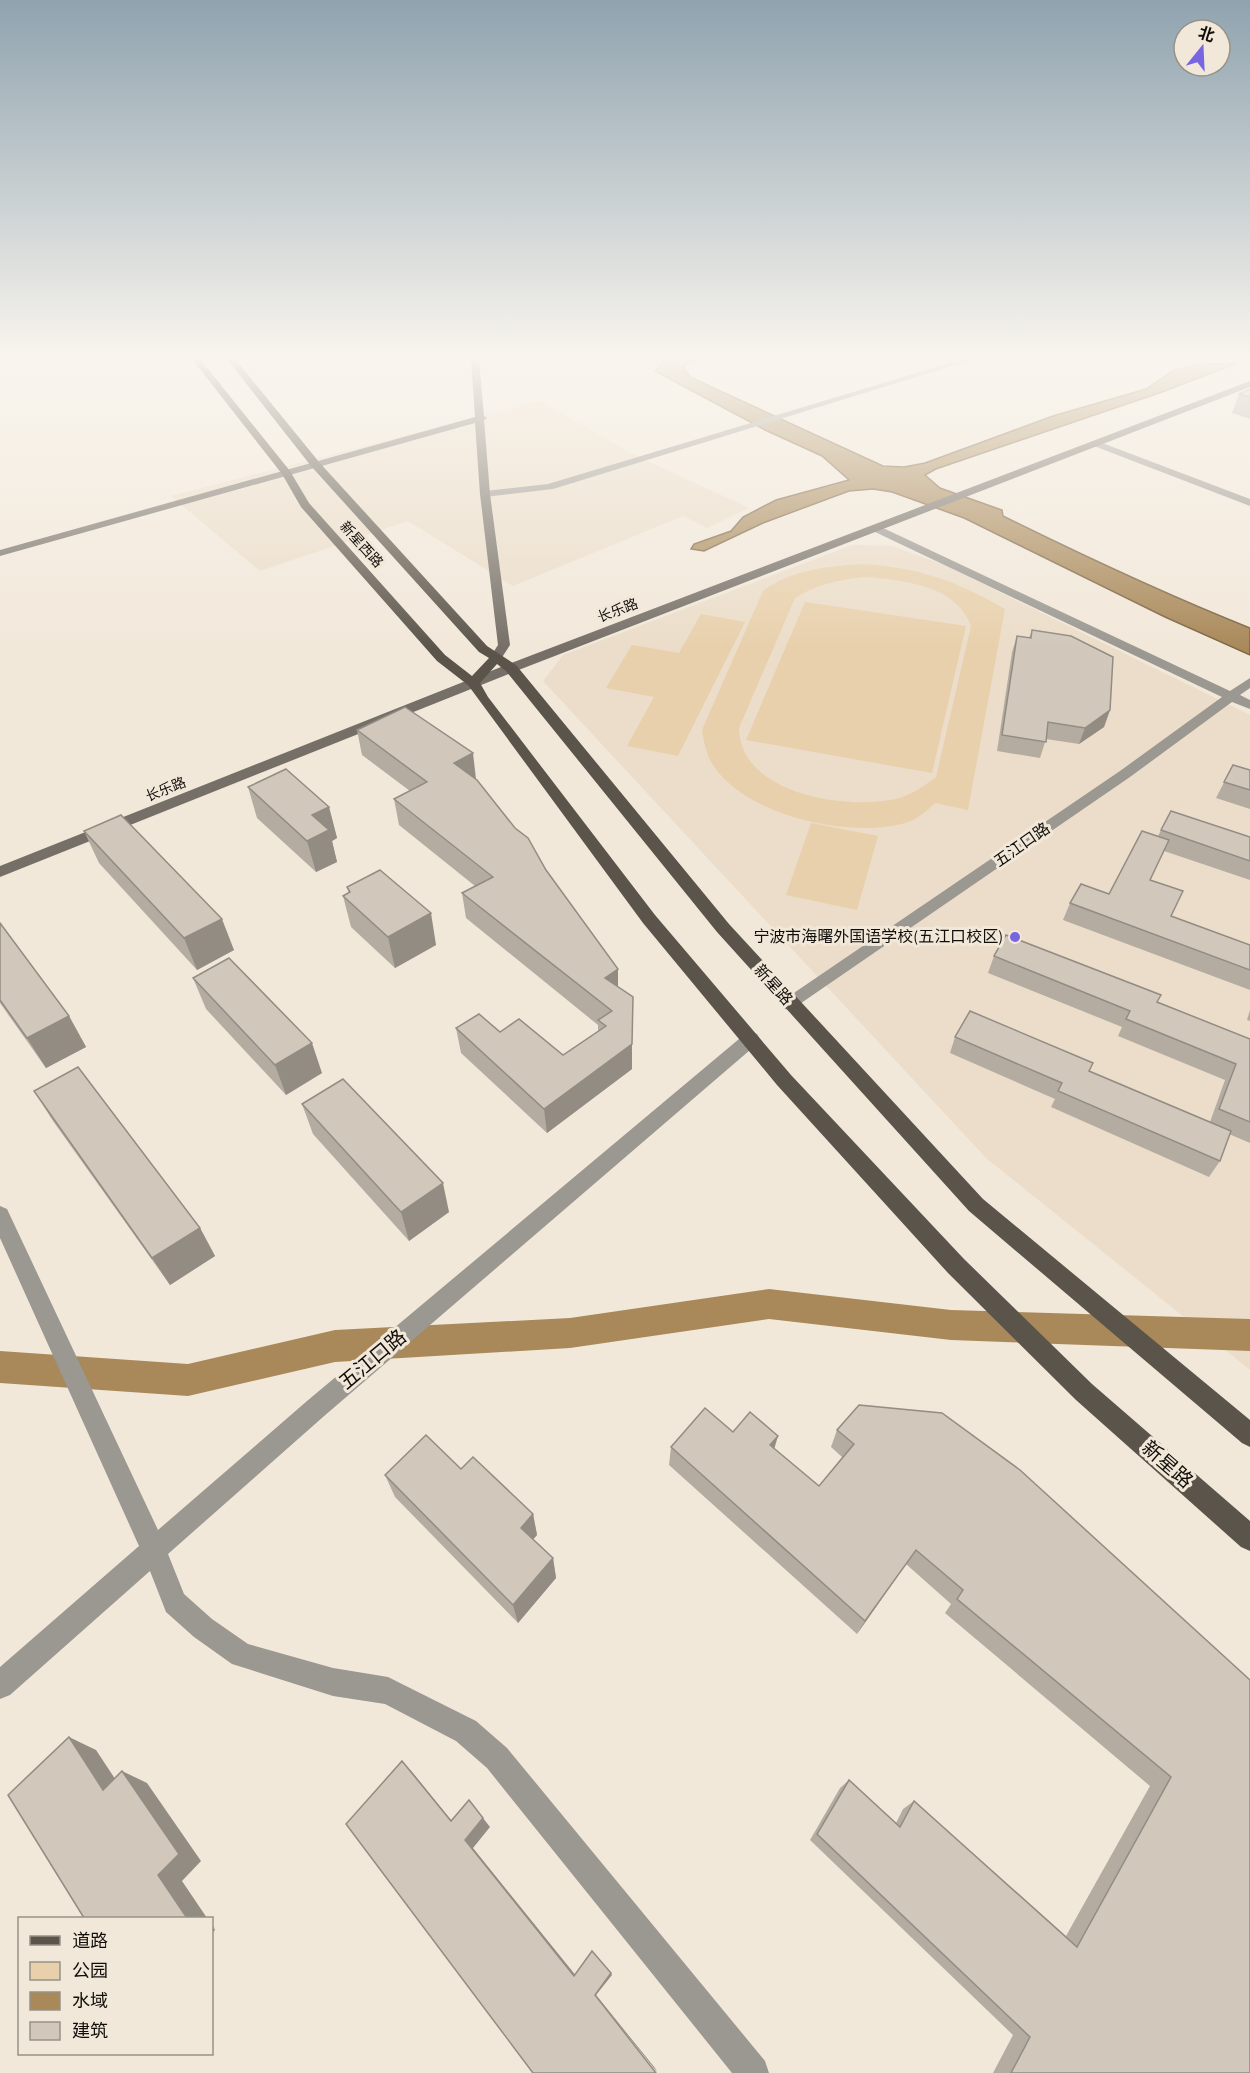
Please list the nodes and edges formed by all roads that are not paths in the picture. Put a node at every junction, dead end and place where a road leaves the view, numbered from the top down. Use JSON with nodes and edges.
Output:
{"nodes":[{"id":1,"x":273,"y":456,"type":"edge"},
{"id":2,"x":308,"y":456,"type":"edge"},
{"id":3,"x":345,"y":456,"type":"edge"},
{"id":4,"x":483,"y":456,"type":"edge"},
{"id":5,"x":649,"y":456,"type":"edge"},
{"id":6,"x":1067,"y":456,"type":"edge"},
{"id":7,"x":1127,"y":456,"type":"edge"},
{"id":8,"x":1157,"y":456,"type":"edge"},
{"id":9,"x":315,"y":464,"type":"junction"},
{"id":10,"x":286,"y":472,"type":"junction"},
{"id":11,"x":1250,"y":492,"type":"edge"},
{"id":12,"x":485,"y":494,"type":"junction"},
{"id":13,"x":1250,"y":503,"type":"edge"},
{"id":14,"x":877,"y":529,"type":"junction"},
{"id":15,"x":0,"y":553,"type":"edge"},
{"id":16,"x":503,"y":664,"type":"junction"},
{"id":17,"x":1250,"y":682,"type":"edge"},
{"id":18,"x":473,"y":683,"type":"junction"},
{"id":19,"x":1233,"y":696,"type":"junction"},
{"id":20,"x":1250,"y":705,"type":"edge"},
{"id":21,"x":0,"y":872,"type":"edge"},
{"id":22,"x":791,"y":1004,"type":"junction"},
{"id":23,"x":751,"y":1039,"type":"junction"},
{"id":24,"x":0,"y":1215,"type":"edge"},
{"id":25,"x":1250,"y":1434,"type":"edge"},
{"id":26,"x":1250,"y":1538,"type":"edge"},
{"id":27,"x":155,"y":1552,"type":"junction"},
{"id":28,"x":0,"y":1685,"type":"edge"},
{"id":29,"x":753,"y":2073,"type":"edge"}],
"edges":[{"from":1,"to":10,"type":"main road","name":"新星西路"},
{"from":2,"to":9,"type":"main road","name":"新星西路"},
{"from":3,"to":9,"type":"street"},
{"from":4,"to":12,"type":"street"},
{"from":5,"to":12,"type":"street"},
{"from":6,"to":14,"type":"street","name":"长乐路"},
{"from":7,"to":13,"type":"street"},
{"from":8,"to":11,"type":"street"},
{"from":9,"to":10,"type":"street"},
{"from":9,"to":16,"type":"main road","name":"新星西路"},
{"from":10,"to":15,"type":"street"},
{"from":10,"to":18,"type":"main road","name":"新星西路"},
{"from":12,"to":16,"type":"street"},
{"from":14,"to":16,"type":"street","name":"长乐路"},
{"from":14,"to":19,"type":"street"},
{"from":16,"to":18,"type":"main road"},
{"from":16,"to":22,"type":"main road","name":"新星路"},
{"from":17,"to":19,"type":"street","name":"五江口路"},
{"from":18,"to":21,"type":"street","name":"长乐路"},
{"from":18,"to":23,"type":"main road","name":"新星西路"},
{"from":19,"to":20,"type":"street"},
{"from":19,"to":22,"type":"street","name":"五江口路"},
{"from":22,"to":25,"type":"main road","name":"新星路"},
{"from":23,"to":26,"type":"main road","name":"新星路"},
{"from":23,"to":27,"type":"street","name":"五江口路"},
{"from":24,"to":27,"type":"street"},
{"from":27,"to":28,"type":"street","name":"五江口路"},
{"from":27,"to":29,"type":"street"}]}
